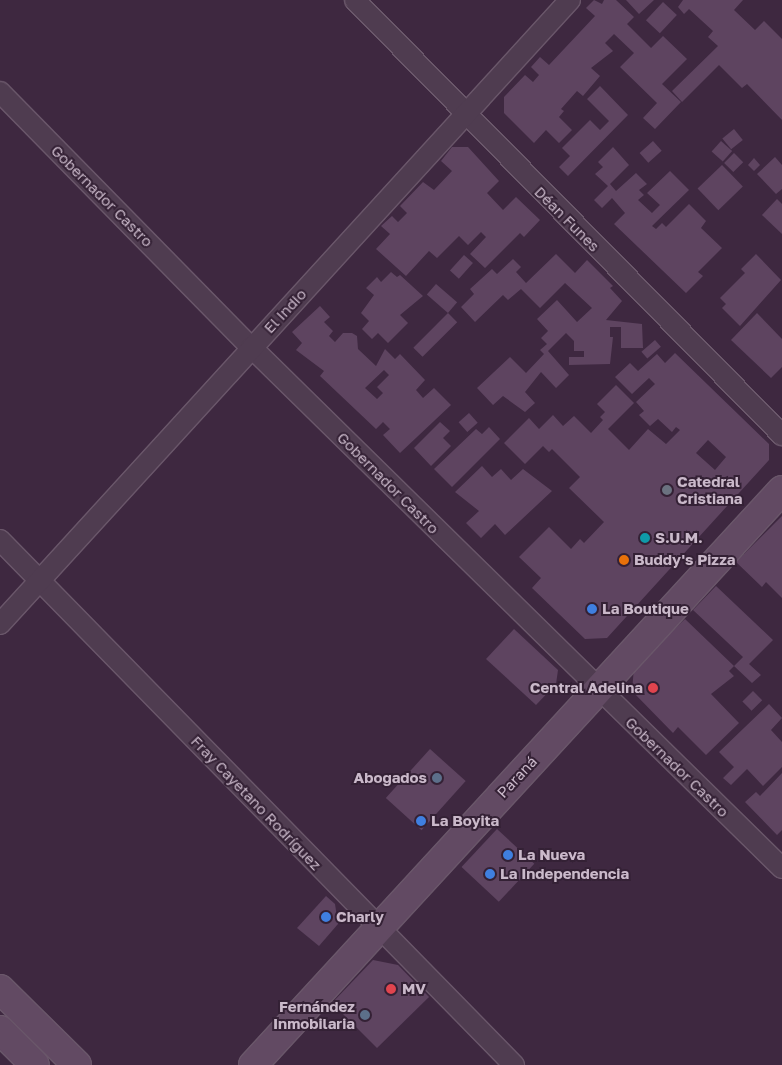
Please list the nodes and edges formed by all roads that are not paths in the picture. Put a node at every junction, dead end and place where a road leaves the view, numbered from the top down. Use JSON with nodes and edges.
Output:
{"nodes":[{"id":1,"x":355,"y":0,"type":"edge"},
{"id":2,"x":570,"y":0,"type":"edge"},
{"id":3,"x":0,"y":92,"type":"edge"},
{"id":4,"x":465,"y":115,"type":"junction"},
{"id":5,"x":251,"y":348,"type":"junction"},
{"id":6,"x":782,"y":435,"type":"edge"},
{"id":7,"x":782,"y":490,"type":"edge"},
{"id":8,"x":0,"y":540,"type":"edge"},
{"id":9,"x":41,"y":581,"type":"junction"},
{"id":10,"x":0,"y":624,"type":"edge"},
{"id":11,"x":598,"y":690,"type":"junction"},
{"id":12,"x":782,"y":868,"type":"edge"},
{"id":13,"x":377,"y":928,"type":"junction"},
{"id":14,"x":0,"y":989,"type":"edge"},
{"id":15,"x":0,"y":1030,"type":"edge"},
{"id":16,"x":35,"y":1065,"type":"edge"},
{"id":17,"x":77,"y":1065,"type":"edge"},
{"id":18,"x":252,"y":1065,"type":"edge"},
{"id":19,"x":514,"y":1065,"type":"edge"}],
"edges":[{"from":1,"to":4,"type":"street","name":"Déan Funes"},
{"from":2,"to":4,"type":"street","name":"El Indio"},
{"from":3,"to":5,"type":"street","name":"Gobernador Castro"},
{"from":4,"to":5,"type":"street","name":"El Indio"},
{"from":4,"to":6,"type":"street","name":"Déan Funes"},
{"from":5,"to":9,"type":"street","name":"El Indio"},
{"from":5,"to":11,"type":"street","name":"Gobernador Castro"},
{"from":7,"to":11,"type":"street","name":"Paraná"},
{"from":8,"to":9,"type":"street","name":"Fray Cayetano Rodríguez"},
{"from":9,"to":10,"type":"street","name":"El Indio"},
{"from":9,"to":13,"type":"street","name":"Fray Cayetano Rodríguez"},
{"from":11,"to":12,"type":"street","name":"Gobernador Castro"},
{"from":11,"to":13,"type":"street","name":"Paraná"},
{"from":13,"to":18,"type":"street","name":"Paraná"},
{"from":13,"to":19,"type":"street","name":"Fray Cayetano Rodríguez"},
{"from":14,"to":17,"type":"street"},
{"from":15,"to":16,"type":"street"}]}
